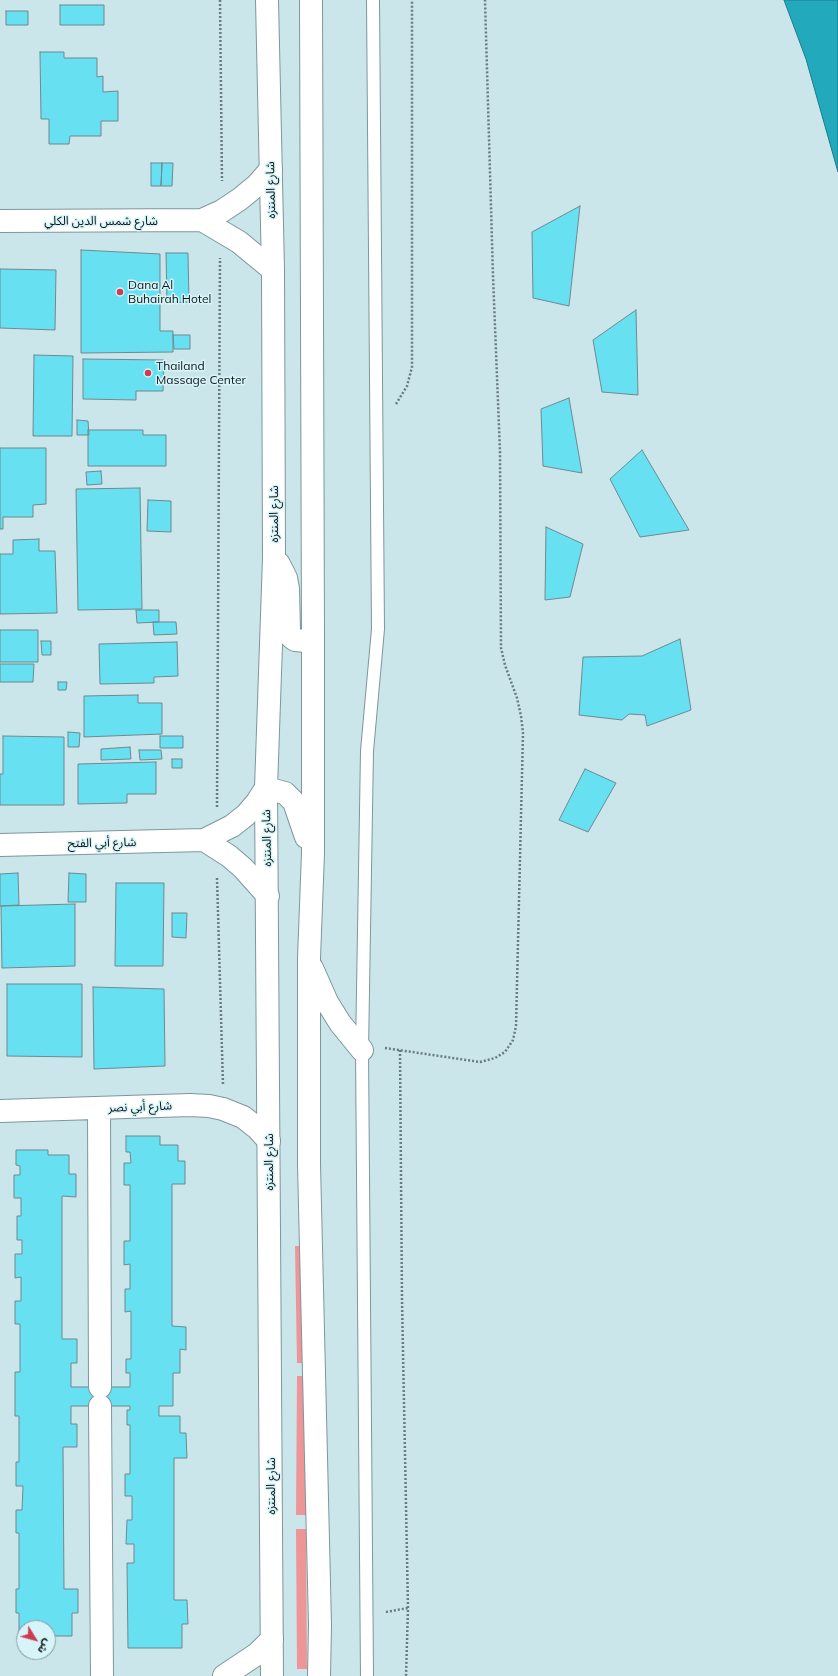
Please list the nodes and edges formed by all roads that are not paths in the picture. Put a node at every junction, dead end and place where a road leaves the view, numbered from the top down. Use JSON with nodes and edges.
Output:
{"nodes":[{"id":1,"x":267,"y":0,"type":"edge"},
{"id":2,"x":312,"y":0,"type":"edge"},
{"id":3,"x":373,"y":0,"type":"edge"},
{"id":4,"x":271,"y":169,"type":"junction"},
{"id":5,"x":215,"y":220,"type":"junction"},
{"id":6,"x":0,"y":221,"type":"edge"},
{"id":7,"x":273,"y":270,"type":"junction"},
{"id":8,"x":274,"y":558,"type":"junction"},
{"id":9,"x":314,"y":634,"type":"junction"},
{"id":10,"x":266,"y":788,"type":"junction"},
{"id":11,"x":212,"y":841,"type":"junction"},
{"id":12,"x":0,"y":845,"type":"edge"},
{"id":13,"x":313,"y":853,"type":"junction"},
{"id":14,"x":268,"y":896,"type":"junction"},
{"id":15,"x":309,"y":958,"type":"junction"},
{"id":16,"x":362,"y":1050,"type":"junction"},
{"id":17,"x":99,"y":1108,"type":"junction"},
{"id":18,"x":0,"y":1111,"type":"edge"},
{"id":19,"x":269,"y":1141,"type":"junction"},
{"id":20,"x":272,"y":1639,"type":"junction"},
{"id":21,"x":102,"y":1676,"type":"edge"},
{"id":22,"x":224,"y":1676,"type":"edge"},
{"id":23,"x":272,"y":1676,"type":"edge"},
{"id":24,"x":319,"y":1676,"type":"edge"},
{"id":25,"x":367,"y":1676,"type":"edge"}],
"edges":[{"from":1,"to":4,"type":"main road","name":"شارع المنتزه"},
{"from":2,"to":9,"type":"main road"},
{"from":3,"to":16,"type":"lane"},
{"from":4,"to":5,"type":"main road"},
{"from":4,"to":7,"type":"main road","name":"شارع المنتزه"},
{"from":5,"to":6,"type":"main road","name":"شارع شمس الدين الكلي"},
{"from":5,"to":7,"type":"main road"},
{"from":7,"to":8,"type":"main road","name":"شارع المنتزه"},
{"from":8,"to":9,"type":"main road"},
{"from":8,"to":10,"type":"main road","name":"شارع المنتزه"},
{"from":9,"to":13,"type":"main road"},
{"from":10,"to":11,"type":"main road"},
{"from":10,"to":13,"type":"main road"},
{"from":10,"to":14,"type":"main road","name":"شارع المنتزه"},
{"from":11,"to":12,"type":"main road","name":"شارع أبي الفتح"},
{"from":11,"to":14,"type":"main road"},
{"from":13,"to":15,"type":"main road"},
{"from":14,"to":19,"type":"main road","name":"شارع المنتزه"},
{"from":15,"to":16,"type":"main road"},
{"from":15,"to":24,"type":"main road"},
{"from":16,"to":25,"type":"lane"},
{"from":17,"to":18,"type":"main road","name":"شارع أبي نصر"},
{"from":17,"to":19,"type":"main road","name":"شارع أبي نصر"},
{"from":17,"to":21,"type":"main road"},
{"from":19,"to":20,"type":"main road","name":"شارع المنتزه"},
{"from":20,"to":22,"type":"main road"},
{"from":20,"to":23,"type":"main road","name":"شارع المنتزه"}]}
